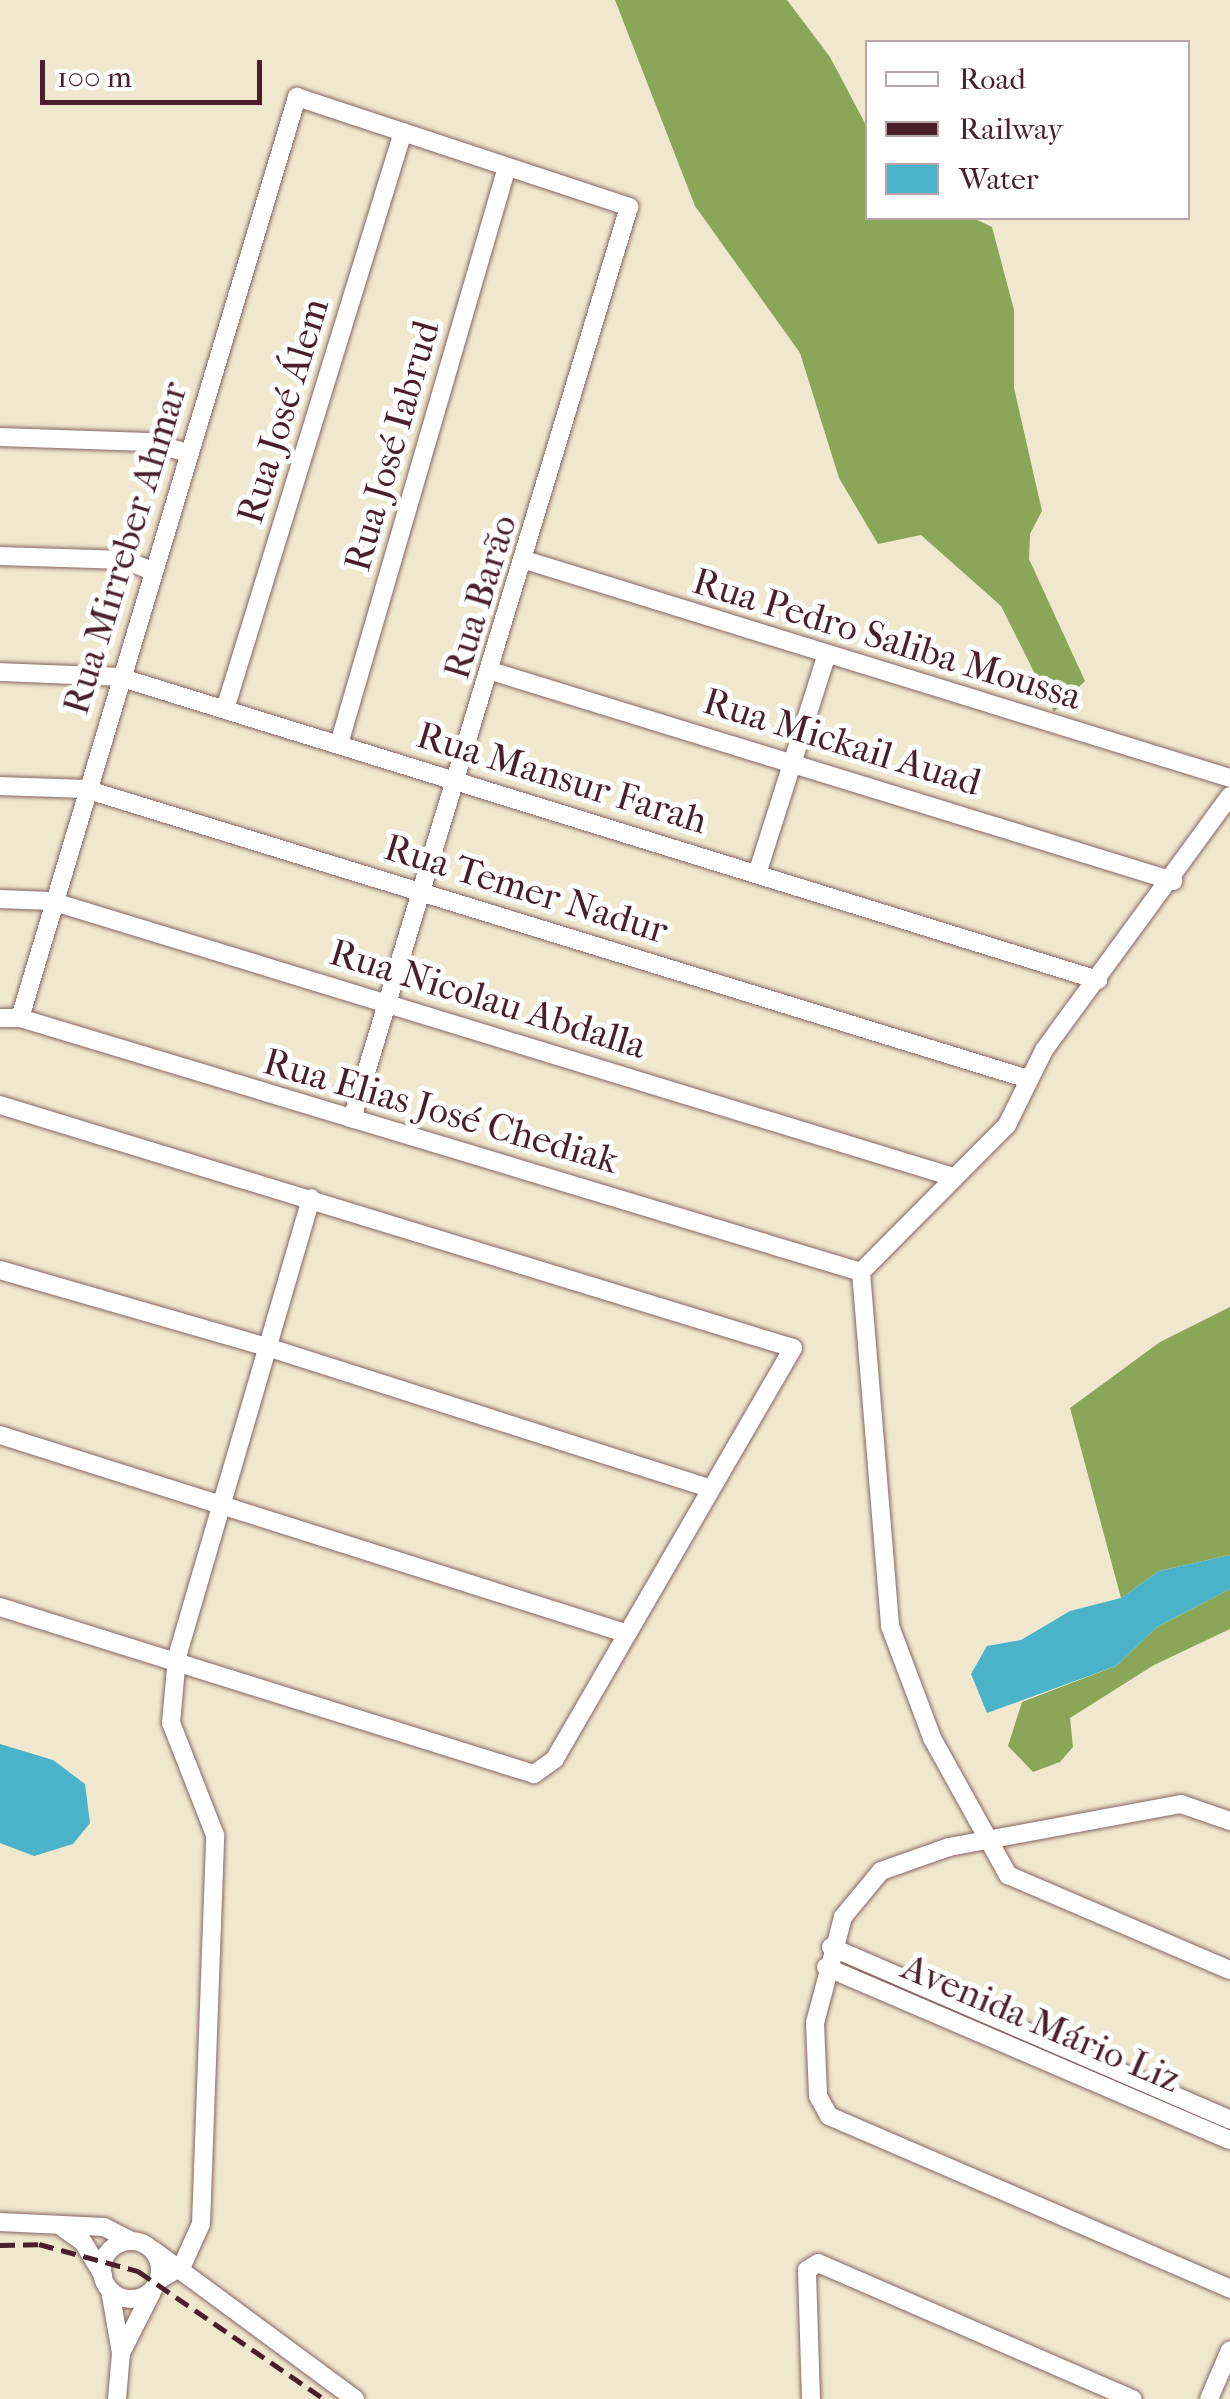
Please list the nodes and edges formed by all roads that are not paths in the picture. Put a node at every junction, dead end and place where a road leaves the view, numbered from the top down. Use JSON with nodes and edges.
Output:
{"nodes":[{"id":1,"x":403,"y":132,"type":"junction"},
{"id":2,"x":507,"y":167,"type":"junction"},
{"id":3,"x":0,"y":437,"type":"edge"},
{"id":4,"x":188,"y":453,"type":"junction"},
{"id":5,"x":0,"y":556,"type":"edge"},
{"id":6,"x":525,"y":560,"type":"junction"},
{"id":7,"x":152,"y":570,"type":"junction"},
{"id":8,"x":826,"y":656,"type":"junction"},
{"id":9,"x":491,"y":670,"type":"junction"},
{"id":10,"x":0,"y":672,"type":"edge"},
{"id":11,"x":120,"y":676,"type":"junction"},
{"id":12,"x":225,"y":709,"type":"junction"},
{"id":13,"x":339,"y":744,"type":"junction"},
{"id":14,"x":793,"y":759,"type":"junction"},
{"id":15,"x":1230,"y":778,"type":"edge"},
{"id":16,"x":457,"y":780,"type":"junction"},
{"id":17,"x":0,"y":786,"type":"edge"},
{"id":18,"x":85,"y":789,"type":"junction"},
{"id":19,"x":1230,"y":796,"type":"edge"},
{"id":20,"x":758,"y":871,"type":"junction"},
{"id":21,"x":1172,"y":881,"type":"junction"},
{"id":22,"x":423,"y":890,"type":"junction"},
{"id":23,"x":0,"y":899,"type":"edge"},
{"id":24,"x":51,"y":901,"type":"junction"},
{"id":25,"x":1098,"y":980,"type":"junction"},
{"id":26,"x":388,"y":1002,"type":"junction"},
{"id":27,"x":0,"y":1018,"type":"edge"},
{"id":28,"x":20,"y":1018,"type":"junction"},
{"id":29,"x":1028,"y":1078,"type":"junction"},
{"id":30,"x":0,"y":1105,"type":"edge"},
{"id":31,"x":352,"y":1120,"type":"junction"},
{"id":32,"x":953,"y":1177,"type":"junction"},
{"id":33,"x":311,"y":1198,"type":"junction"},
{"id":34,"x":0,"y":1270,"type":"edge"},
{"id":35,"x":861,"y":1272,"type":"junction"},
{"id":36,"x":267,"y":1347,"type":"junction"},
{"id":37,"x":0,"y":1435,"type":"edge"},
{"id":38,"x":708,"y":1488,"type":"junction"},
{"id":39,"x":218,"y":1500,"type":"junction"},
{"id":40,"x":0,"y":1608,"type":"edge"},
{"id":41,"x":626,"y":1633,"type":"junction"},
{"id":42,"x":177,"y":1658,"type":"junction"},
{"id":43,"x":1230,"y":1821,"type":"edge"},
{"id":44,"x":990,"y":1842,"type":"junction"},
{"id":45,"x":831,"y":1947,"type":"junction"},
{"id":46,"x":826,"y":1967,"type":"junction"},
{"id":47,"x":1230,"y":1970,"type":"edge"},
{"id":48,"x":1230,"y":2120,"type":"edge"},
{"id":49,"x":1230,"y":2140,"type":"edge"},
{"id":50,"x":0,"y":2222,"type":"edge"},
{"id":51,"x":62,"y":2228,"type":"junction"},
{"id":52,"x":132,"y":2241,"type":"junction"},
{"id":53,"x":153,"y":2250,"type":"junction"},
{"id":54,"x":182,"y":2266,"type":"junction"},
{"id":55,"x":106,"y":2282,"type":"junction"},
{"id":56,"x":156,"y":2284,"type":"junction"},
{"id":57,"x":1230,"y":2289,"type":"edge"},
{"id":58,"x":1230,"y":2350,"type":"edge"},
{"id":59,"x":121,"y":2353,"type":"junction"},
{"id":60,"x":117,"y":2399,"type":"edge"},
{"id":61,"x":355,"y":2399,"type":"edge"},
{"id":62,"x":811,"y":2399,"type":"edge"},
{"id":63,"x":1132,"y":2399,"type":"edge"},
{"id":64,"x":1208,"y":2399,"type":"edge"}],
"edges":[{"from":1,"to":2,"type":"street"},
{"from":1,"to":4,"type":"street","name":"Rua Mirreber Ahmar"},
{"from":1,"to":12,"type":"street","name":"Rua José Álem"},
{"from":2,"to":6,"type":"street","name":"Rua Barão"},
{"from":2,"to":13,"type":"street","name":"Rua José Iabrud"},
{"from":3,"to":4,"type":"street"},
{"from":4,"to":7,"type":"street","name":"Rua Mirreber Ahmar"},
{"from":5,"to":7,"type":"street"},
{"from":6,"to":8,"type":"street","name":"Rua Pedro Saliba Moussa"},
{"from":6,"to":9,"type":"street","name":"Rua Barão"},
{"from":7,"to":11,"type":"street","name":"Rua Mirreber Ahmar"},
{"from":8,"to":14,"type":"street"},
{"from":8,"to":15,"type":"street","name":"Rua Pedro Saliba Moussa"},
{"from":9,"to":14,"type":"street","name":"Rua Mickail Auad"},
{"from":9,"to":16,"type":"street","name":"Rua Barão"},
{"from":10,"to":11,"type":"street","name":"Rua Mansur Farah"},
{"from":11,"to":12,"type":"street","name":"Rua Mansur Farah"},
{"from":11,"to":18,"type":"street","name":"Rua Mirreber Ahmar"},
{"from":12,"to":13,"type":"street","name":"Rua Mansur Farah"},
{"from":13,"to":16,"type":"street","name":"Rua Mansur Farah"},
{"from":14,"to":20,"type":"street"},
{"from":14,"to":21,"type":"street","name":"Rua Mickail Auad"},
{"from":16,"to":20,"type":"street","name":"Rua Mansur Farah"},
{"from":16,"to":22,"type":"street","name":"Rua Barão"},
{"from":17,"to":18,"type":"street","name":"Rua Temer Nadur"},
{"from":18,"to":22,"type":"street","name":"Rua Temer Nadur"},
{"from":18,"to":24,"type":"street","name":"Rua Mirreber Ahmar"},
{"from":19,"to":21,"type":"street"},
{"from":20,"to":25,"type":"street","name":"Rua Mansur Farah"},
{"from":21,"to":25,"type":"street"},
{"from":22,"to":26,"type":"street","name":"Rua Barão"},
{"from":22,"to":29,"type":"street","name":"Rua Temer Nadur"},
{"from":23,"to":24,"type":"street","name":"Rua Nicolau Abdalla"},
{"from":24,"to":26,"type":"street","name":"Rua Nicolau Abdalla"},
{"from":24,"to":28,"type":"street","name":"Rua Mirreber Ahmar"},
{"from":25,"to":29,"type":"street"},
{"from":26,"to":31,"type":"street","name":"Rua Barão"},
{"from":26,"to":32,"type":"street","name":"Rua Nicolau Abdalla"},
{"from":27,"to":28,"type":"street","name":"Rua Elias José Chediak"},
{"from":28,"to":31,"type":"street","name":"Rua Elias José Chediak"},
{"from":29,"to":32,"type":"street"},
{"from":30,"to":33,"type":"street"},
{"from":31,"to":35,"type":"street","name":"Rua Elias José Chediak"},
{"from":32,"to":35,"type":"street"},
{"from":33,"to":36,"type":"street"},
{"from":33,"to":38,"type":"street"},
{"from":34,"to":36,"type":"street"},
{"from":35,"to":44,"type":"street"},
{"from":36,"to":38,"type":"street"},
{"from":36,"to":39,"type":"street"},
{"from":37,"to":39,"type":"street"},
{"from":38,"to":41,"type":"street"},
{"from":39,"to":41,"type":"street"},
{"from":39,"to":42,"type":"street"},
{"from":40,"to":42,"type":"street"},
{"from":41,"to":42,"type":"street"},
{"from":42,"to":54,"type":"street"},
{"from":43,"to":44,"type":"street"},
{"from":44,"to":45,"type":"street"},
{"from":44,"to":47,"type":"street"},
{"from":45,"to":46,"type":"street"},
{"from":45,"to":48,"type":"street","name":"Avenida Mário Liz"},
{"from":46,"to":49,"type":"street","name":"Avenida Mário Liz"},
{"from":46,"to":57,"type":"street"},
{"from":50,"to":51,"type":"street"},
{"from":51,"to":52,"type":"street"},
{"from":51,"to":55,"type":"street"},
{"from":52,"to":53,"type":"street"},
{"from":52,"to":55,"type":"street"},
{"from":53,"to":54,"type":"street"},
{"from":53,"to":56,"type":"street"},
{"from":54,"to":56,"type":"street"},
{"from":54,"to":61,"type":"street"},
{"from":55,"to":56,"type":"street"},
{"from":55,"to":59,"type":"street"},
{"from":56,"to":59,"type":"street"},
{"from":58,"to":64,"type":"street"},
{"from":59,"to":60,"type":"street"},
{"from":62,"to":63,"type":"street"}]}
